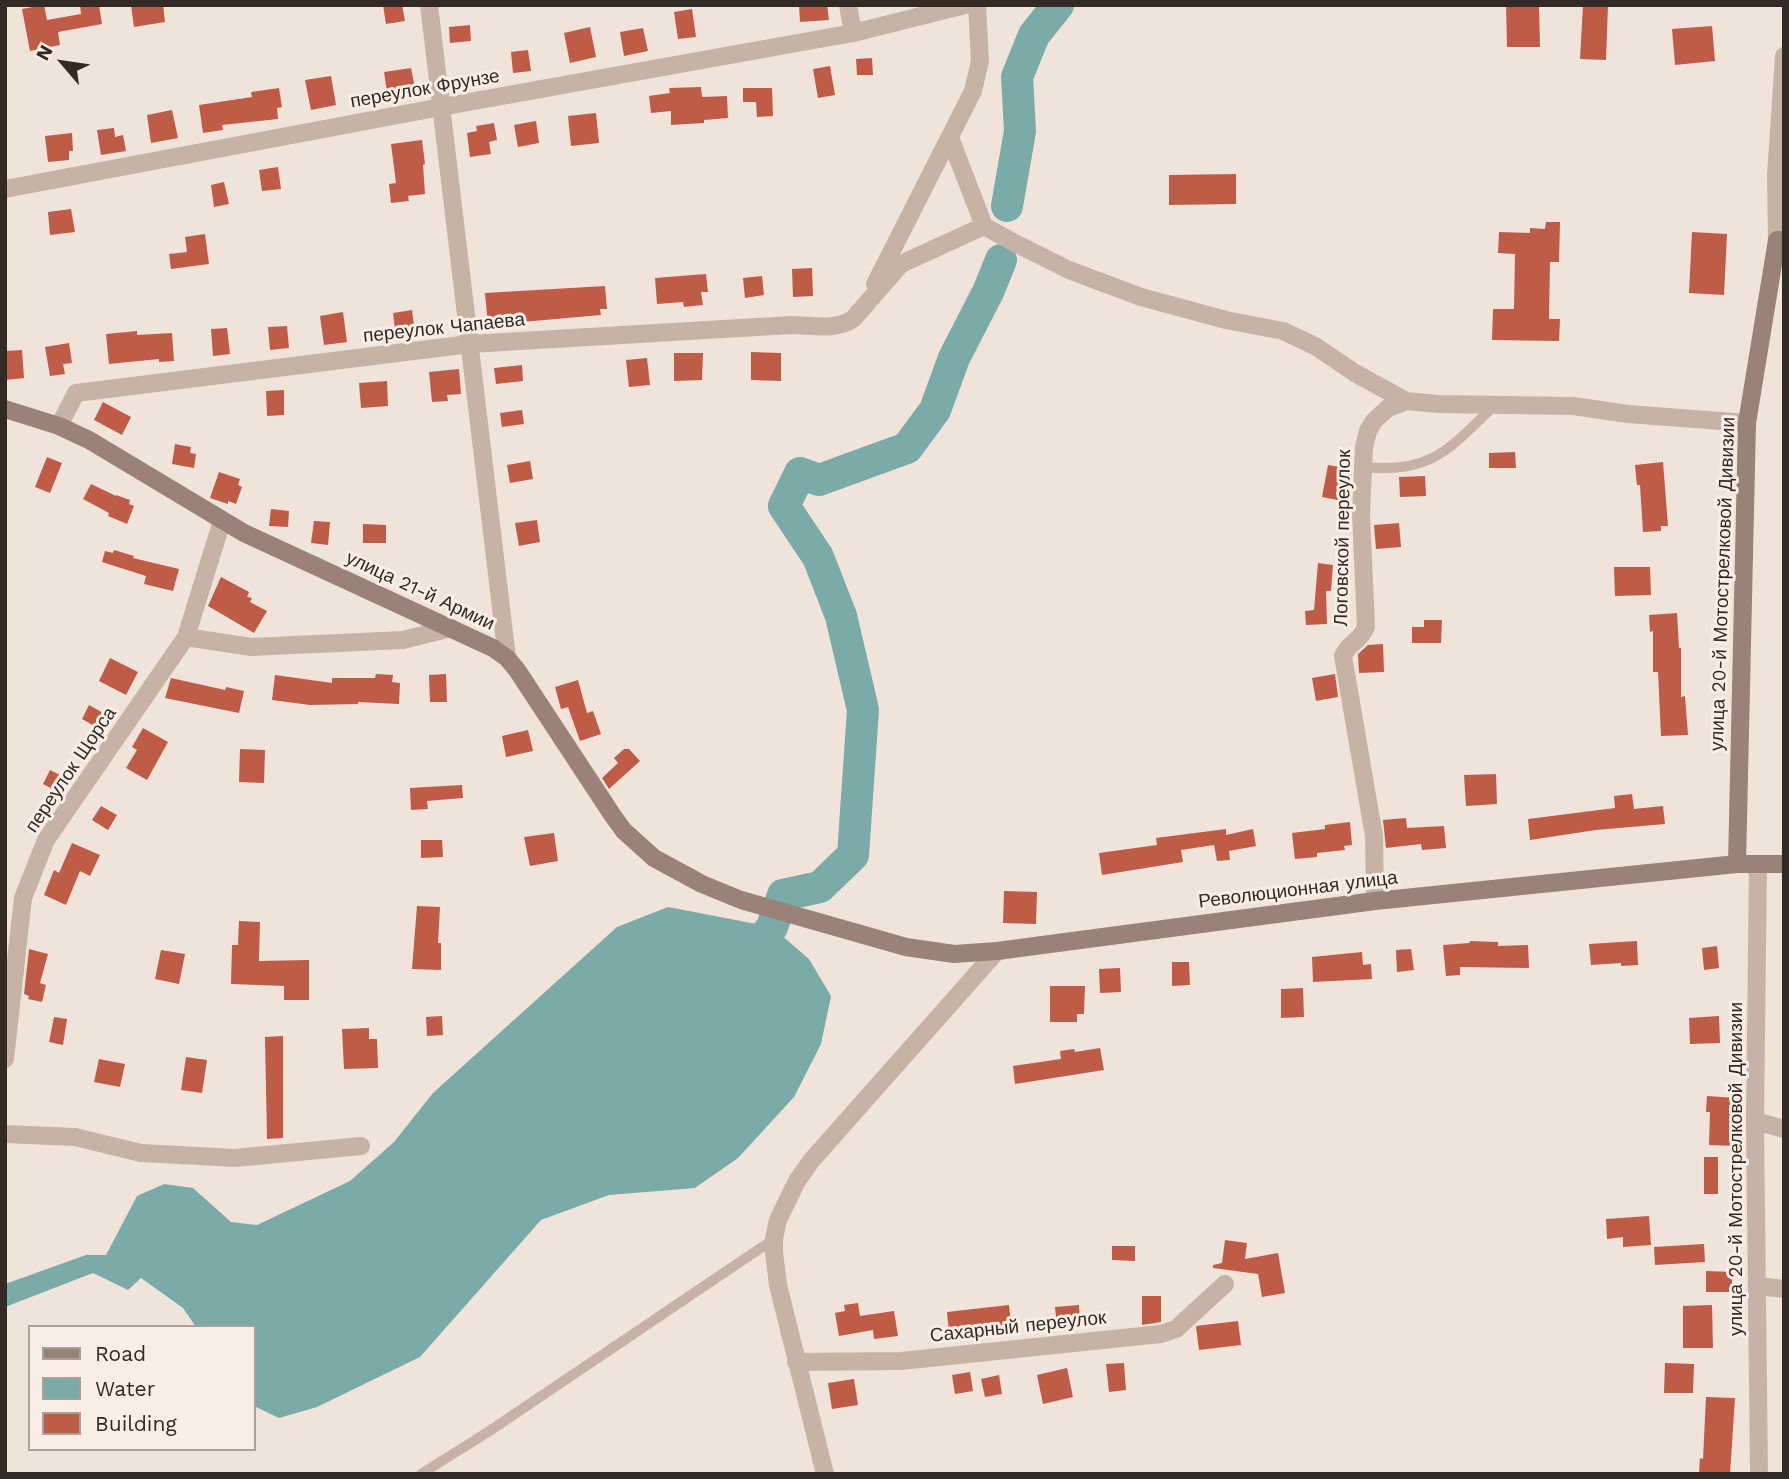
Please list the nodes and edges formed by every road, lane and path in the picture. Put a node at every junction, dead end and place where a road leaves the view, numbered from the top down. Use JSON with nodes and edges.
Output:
{"nodes":[{"id":1,"x":429,"y":5,"type":"edge"},
{"id":2,"x":848,"y":5,"type":"edge"},
{"id":3,"x":965,"y":5,"type":"edge"},
{"id":4,"x":977,"y":5,"type":"edge"},
{"id":5,"x":853,"y":33,"type":"junction"},
{"id":6,"x":1784,"y":55,"type":"edge"},
{"id":7,"x":441,"y":107,"type":"junction"},
{"id":8,"x":951,"y":140,"type":"junction"},
{"id":9,"x":5,"y":189,"type":"edge"},
{"id":10,"x":985,"y":226,"type":"junction"},
{"id":11,"x":1780,"y":240,"type":"edge"},
{"id":12,"x":868,"y":300,"type":"junction"},
{"id":13,"x":470,"y":344,"type":"junction"},
{"id":14,"x":1406,"y":401,"type":"junction"},
{"id":15,"x":1496,"y":405,"type":"junction"},
{"id":16,"x":5,"y":409,"type":"edge"},
{"id":17,"x":1747,"y":423,"type":"junction"},
{"id":18,"x":59,"y":426,"type":"junction"},
{"id":19,"x":1363,"y":467,"type":"junction"},
{"id":20,"x":222,"y":521,"type":"junction"},
{"id":21,"x":451,"y":628,"type":"junction"},
{"id":22,"x":186,"y":637,"type":"junction"},
{"id":23,"x":507,"y":658,"type":"junction"},
{"id":24,"x":1737,"y":864,"type":"junction"},
{"id":25,"x":1758,"y":864,"type":"junction"},
{"id":26,"x":1784,"y":864,"type":"edge"},
{"id":27,"x":1375,"y":901,"type":"junction"},
{"id":28,"x":822,"y":924,"type":"joint"},
{"id":29,"x":997,"y":951,"type":"junction"},
{"id":30,"x":5,"y":1059,"type":"edge"},
{"id":31,"x":1755,"y":1121,"type":"junction"},
{"id":32,"x":1784,"y":1129,"type":"edge"},
{"id":33,"x":5,"y":1134,"type":"edge"},
{"id":34,"x":361,"y":1146,"type":"dead end"},
{"id":35,"x":774,"y":1238,"type":"junction"},
{"id":36,"x":1225,"y":1284,"type":"dead end"},
{"id":37,"x":1758,"y":1286,"type":"junction"},
{"id":38,"x":1784,"y":1289,"type":"edge"},
{"id":39,"x":796,"y":1362,"type":"junction"},
{"id":40,"x":421,"y":1474,"type":"edge"},
{"id":41,"x":825,"y":1474,"type":"edge"},
{"id":42,"x":1759,"y":1474,"type":"edge"}],
"edges":[{"from":1,"to":7,"type":"street"},
{"from":2,"to":5,"type":"street"},
{"from":3,"to":5,"type":"street","name":"переулок Фрунзе"},
{"from":4,"to":8,"type":"street"},
{"from":5,"to":7,"type":"street","name":"переулок Фрунзе"},
{"from":6,"to":11,"type":"street","name":"улица 20-й Мотострелковой Дивизии"},
{"from":7,"to":9,"type":"street","name":"переулок Фрунзе"},
{"from":7,"to":13,"type":"street"},
{"from":8,"to":10,"type":"street"},
{"from":8,"to":12,"type":"street"},
{"from":10,"to":12,"type":"street"},
{"from":10,"to":14,"type":"street"},
{"from":11,"to":17,"type":"main road","name":"улица 20-й Мотострелковой Дивизии"},
{"from":12,"to":13,"type":"street","name":"переулок Чапаева"},
{"from":13,"to":18,"type":"street","name":"переулок Чапаева"},
{"from":13,"to":23,"type":"street"},
{"from":14,"to":15,"type":"street"},
{"from":14,"to":19,"type":"street","name":"Логовской переулок"},
{"from":15,"to":17,"type":"street"},
{"from":15,"to":19,"type":"lane"},
{"from":16,"to":18,"type":"main road","name":"улица 21-й Армии"},
{"from":17,"to":24,"type":"main road","name":"улица 20-й Мотострелковой Дивизии"},
{"from":18,"to":20,"type":"main road","name":"улица 21-й Армии"},
{"from":19,"to":27,"type":"street","name":"Логовской переулок"},
{"from":20,"to":21,"type":"main road","name":"улица 21-й Армии"},
{"from":20,"to":22,"type":"street","name":"переулок Щорса"},
{"from":21,"to":22,"type":"street"},
{"from":21,"to":23,"type":"main road","name":"улица 21-й Армии"},
{"from":22,"to":30,"type":"street","name":"переулок Щорса"},
{"from":23,"to":28,"type":"main road","name":"улица 21-й Армии"},
{"from":24,"to":25,"type":"main road","name":"Революционная улица"},
{"from":24,"to":27,"type":"main road","name":"Революционная улица"},
{"from":25,"to":26,"type":"main road","name":"Революционная улица"},
{"from":25,"to":31,"type":"street","name":"улица 20-й Мотострелковой Дивизии"},
{"from":27,"to":29,"type":"main road","name":"Революционная улица"},
{"from":28,"to":29,"type":"main road","name":"Революционная улица"},
{"from":29,"to":35,"type":"street"},
{"from":31,"to":32,"type":"street"},
{"from":31,"to":37,"type":"street","name":"улица 20-й Мотострелковой Дивизии"},
{"from":33,"to":34,"type":"street"},
{"from":35,"to":39,"type":"street"},
{"from":35,"to":40,"type":"lane"},
{"from":36,"to":39,"type":"street","name":"Сахарный переулок"},
{"from":37,"to":38,"type":"street"},
{"from":37,"to":42,"type":"street","name":"улица 20-й Мотострелковой Дивизии"},
{"from":39,"to":41,"type":"street"}]}
